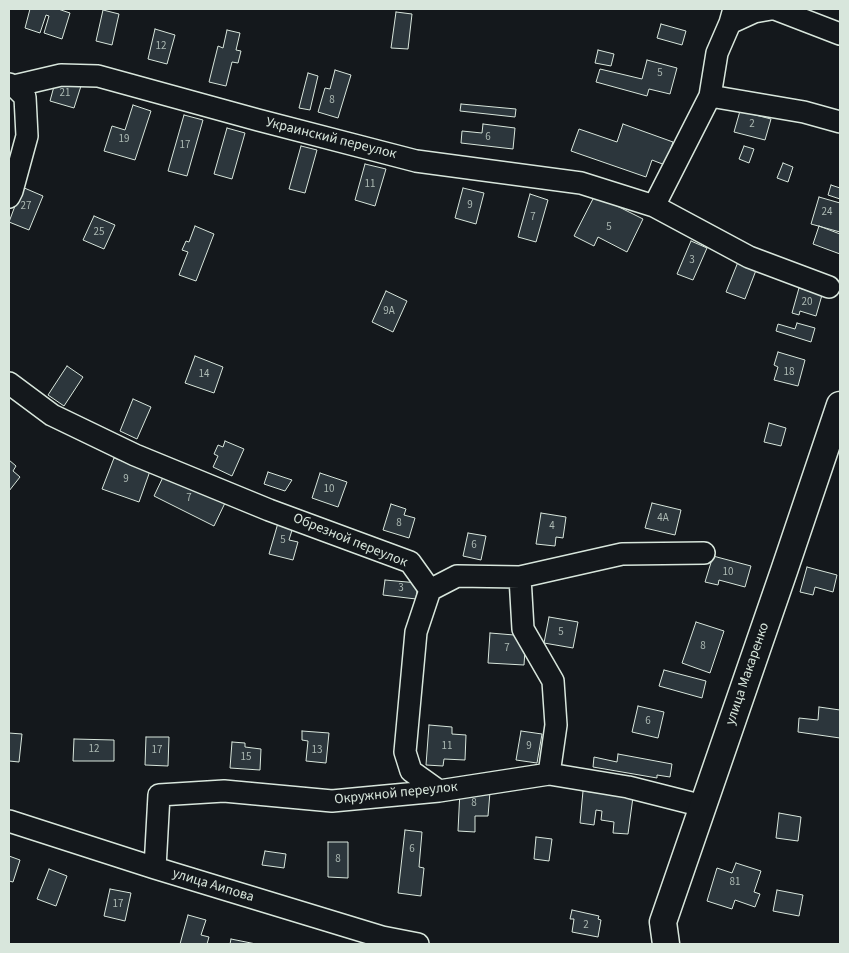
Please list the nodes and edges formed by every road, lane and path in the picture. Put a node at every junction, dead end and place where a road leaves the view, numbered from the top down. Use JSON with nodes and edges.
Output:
{"nodes":[{"id":1,"x":773,"y":9,"type":"edge"},
{"id":2,"x":732,"y":16,"type":"edge"},
{"id":3,"x":840,"y":34,"type":"edge"},
{"id":4,"x":11,"y":85,"type":"edge"},
{"id":5,"x":710,"y":96,"type":"junction"},
{"id":6,"x":840,"y":122,"type":"edge"},
{"id":7,"x":9,"y":197,"type":"edge"},
{"id":8,"x":654,"y":206,"type":"junction"},
{"id":9,"x":829,"y":288,"type":"dead end"},
{"id":10,"x":9,"y":383,"type":"edge"},
{"id":11,"x":840,"y":405,"type":"edge"},
{"id":12,"x":836,"y":434,"type":"edge"},
{"id":13,"x":704,"y":553,"type":"dead end"},
{"id":14,"x":520,"y":577,"type":"junction"},
{"id":15,"x":430,"y":590,"type":"junction"},
{"id":16,"x":549,"y":774,"type":"junction"},
{"id":17,"x":439,"y":791,"type":"junction"},
{"id":18,"x":702,"y":806,"type":"junction"},
{"id":19,"x":9,"y":821,"type":"edge"},
{"id":20,"x":155,"y":868,"type":"junction"},
{"id":21,"x":418,"y":944,"type":"edge"},
{"id":22,"x":666,"y":944,"type":"edge"}],
"edges":[{"from":1,"to":2,"type":"street"},
{"from":1,"to":3,"type":"street"},
{"from":2,"to":5,"type":"street"},
{"from":4,"to":7,"type":"street"},
{"from":4,"to":8,"type":"street","name":"Украинский переулок"},
{"from":5,"to":6,"type":"street"},
{"from":5,"to":8,"type":"street"},
{"from":8,"to":9,"type":"street","name":"Украинский переулок"},
{"from":10,"to":15,"type":"street","name":"Обрезной переулок"},
{"from":11,"to":12,"type":"main road","name":"улица Макаренко"},
{"from":12,"to":18,"type":"main road","name":"улица Макаренко"},
{"from":13,"to":14,"type":"street"},
{"from":14,"to":15,"type":"street"},
{"from":14,"to":16,"type":"street"},
{"from":15,"to":17,"type":"street"},
{"from":16,"to":17,"type":"street","name":"Окружной переулок"},
{"from":16,"to":18,"type":"street","name":"Окружной переулок"},
{"from":17,"to":20,"type":"street","name":"Окружной переулок"},
{"from":18,"to":22,"type":"main road","name":"улица Макаренко"},
{"from":19,"to":20,"type":"street","name":"улица Аипова"},
{"from":20,"to":21,"type":"street","name":"улица Аипова"}]}
